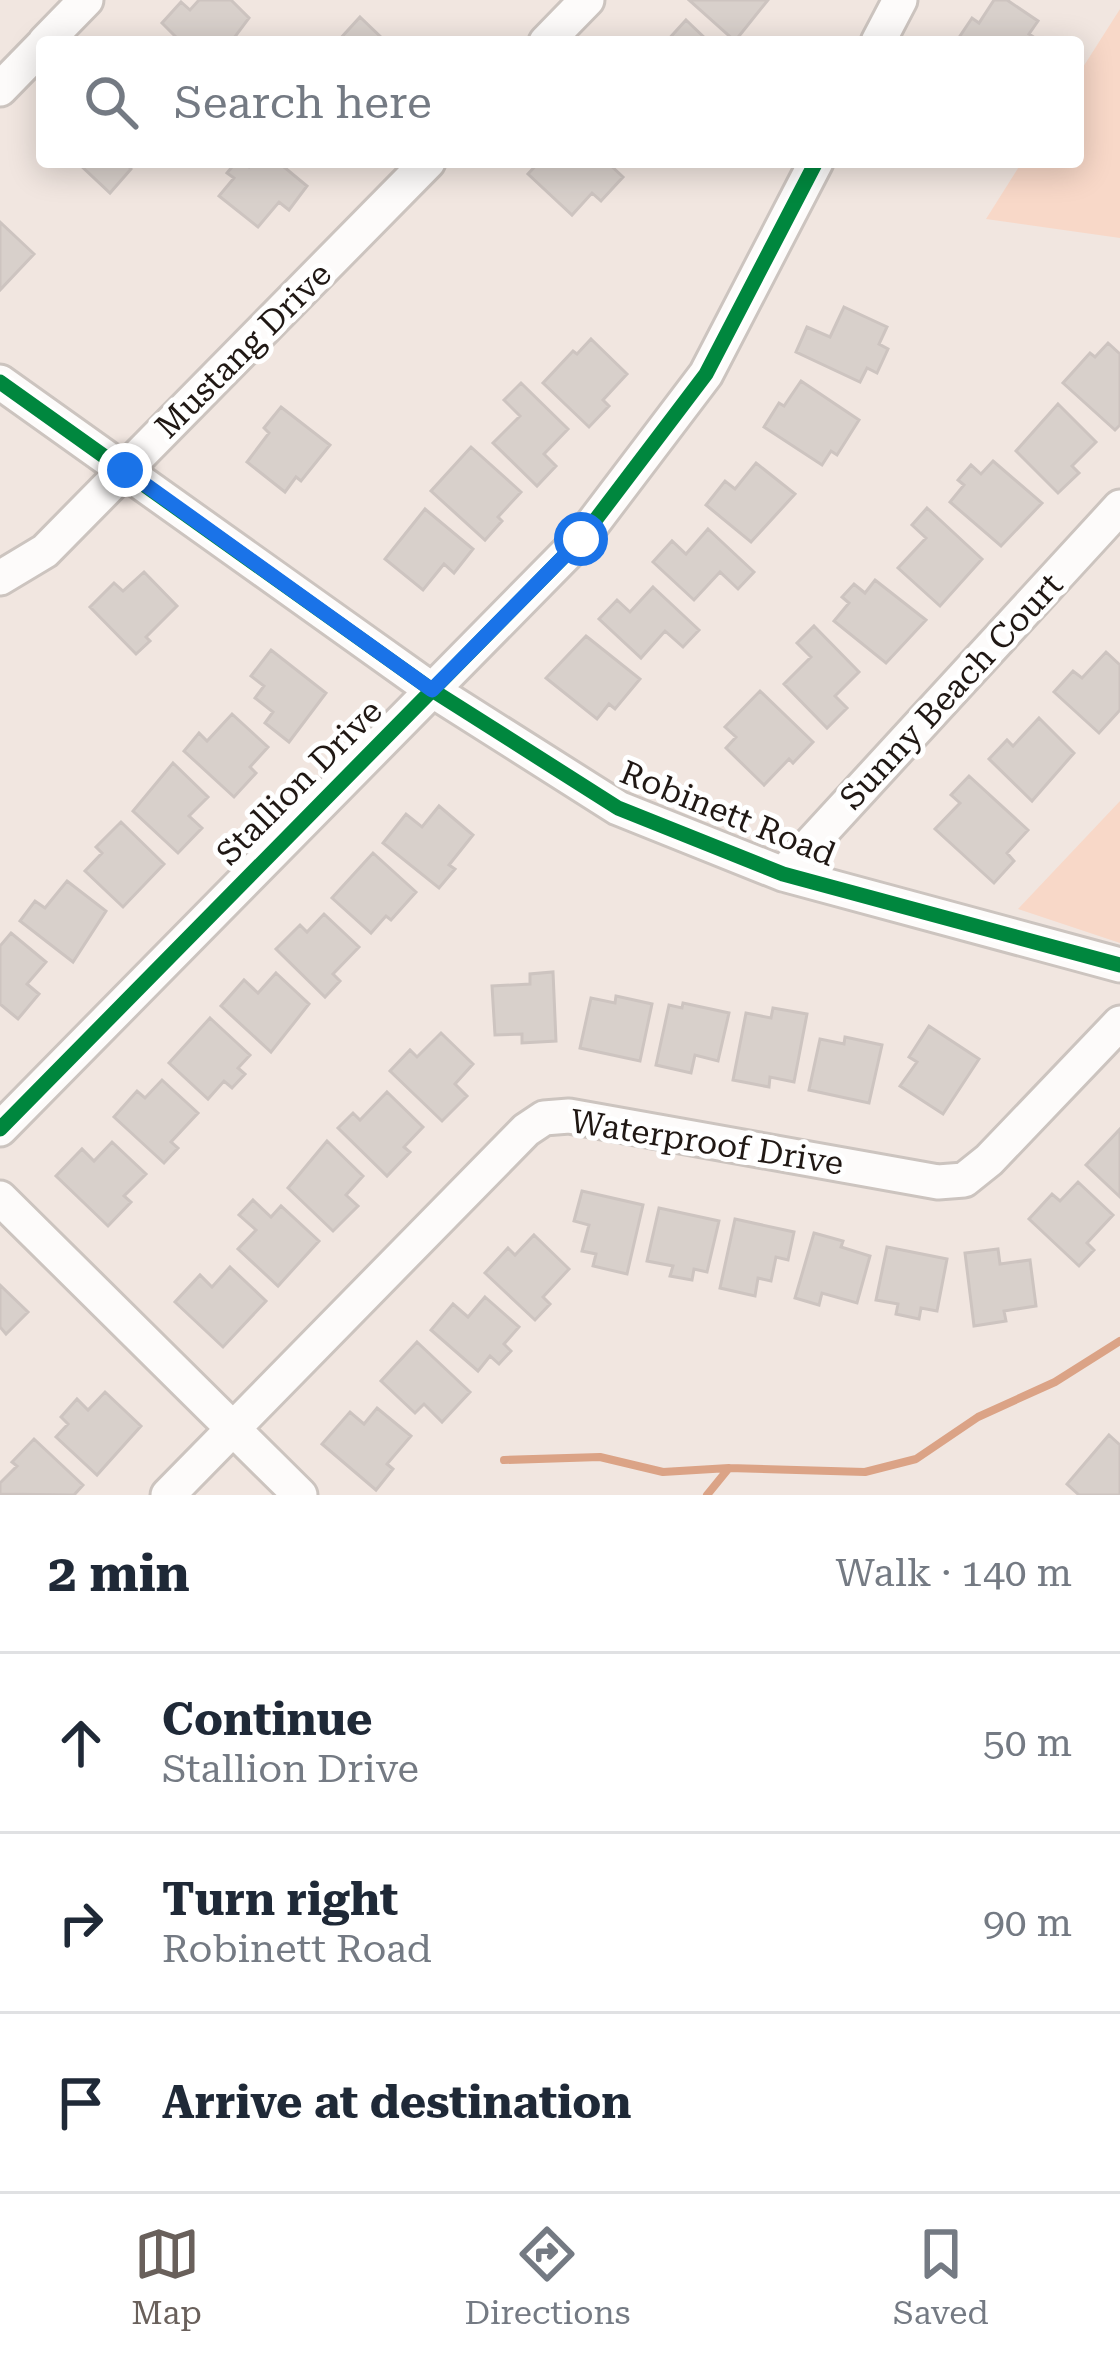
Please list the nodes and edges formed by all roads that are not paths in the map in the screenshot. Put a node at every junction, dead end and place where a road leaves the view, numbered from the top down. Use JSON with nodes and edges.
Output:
{"nodes":[{"id":1,"x":86,"y":0,"type":"edge"},
{"id":2,"x":587,"y":0,"type":"edge"},
{"id":3,"x":900,"y":0,"type":"edge"},
{"id":4,"x":52,"y":36,"type":"edge"},
{"id":5,"x":552,"y":36,"type":"edge"},
{"id":6,"x":881,"y":36,"type":"edge"},
{"id":7,"x":36,"y":52,"type":"edge"},
{"id":8,"x":0,"y":89,"type":"edge"},
{"id":9,"x":422,"y":168,"type":"edge"},
{"id":10,"x":813,"y":168,"type":"edge"},
{"id":11,"x":0,"y":382,"type":"edge"},
{"id":12,"x":125,"y":470,"type":"junction"},
{"id":13,"x":1120,"y":507,"type":"edge"},
{"id":14,"x":0,"y":578,"type":"edge"},
{"id":15,"x":432,"y":690,"type":"junction"},
{"id":16,"x":783,"y":874,"type":"junction"},
{"id":17,"x":1120,"y":965,"type":"edge"},
{"id":18,"x":1120,"y":1023,"type":"edge"},
{"id":19,"x":0,"y":1129,"type":"edge"},
{"id":20,"x":0,"y":1198,"type":"edge"},
{"id":21,"x":232,"y":1429,"type":"junction"},
{"id":22,"x":167,"y":1495,"type":"edge"},
{"id":23,"x":300,"y":1495,"type":"edge"}],
"edges":[{"from":1,"to":4,"type":"street"},
{"from":2,"to":5,"type":"street"},
{"from":3,"to":6,"type":"street"},
{"from":7,"to":8,"type":"street"},
{"from":9,"to":12,"type":"street","name":"Mustang Drive"},
{"from":10,"to":15,"type":"street","name":"Stallion Drive"},
{"from":11,"to":12,"type":"street","name":"Robinett Road"},
{"from":12,"to":14,"type":"street","name":"Mustang Drive"},
{"from":12,"to":15,"type":"street","name":"Robinett Road"},
{"from":13,"to":16,"type":"street","name":"Sunny Beach Court"},
{"from":15,"to":16,"type":"street","name":"Robinett Road"},
{"from":15,"to":19,"type":"street","name":"Stallion Drive"},
{"from":16,"to":17,"type":"street","name":"Robinett Road"},
{"from":18,"to":21,"type":"street","name":"Waterproof Drive"},
{"from":20,"to":21,"type":"street"},
{"from":21,"to":22,"type":"street","name":"Waterproof Drive"},
{"from":21,"to":23,"type":"street"}]}
